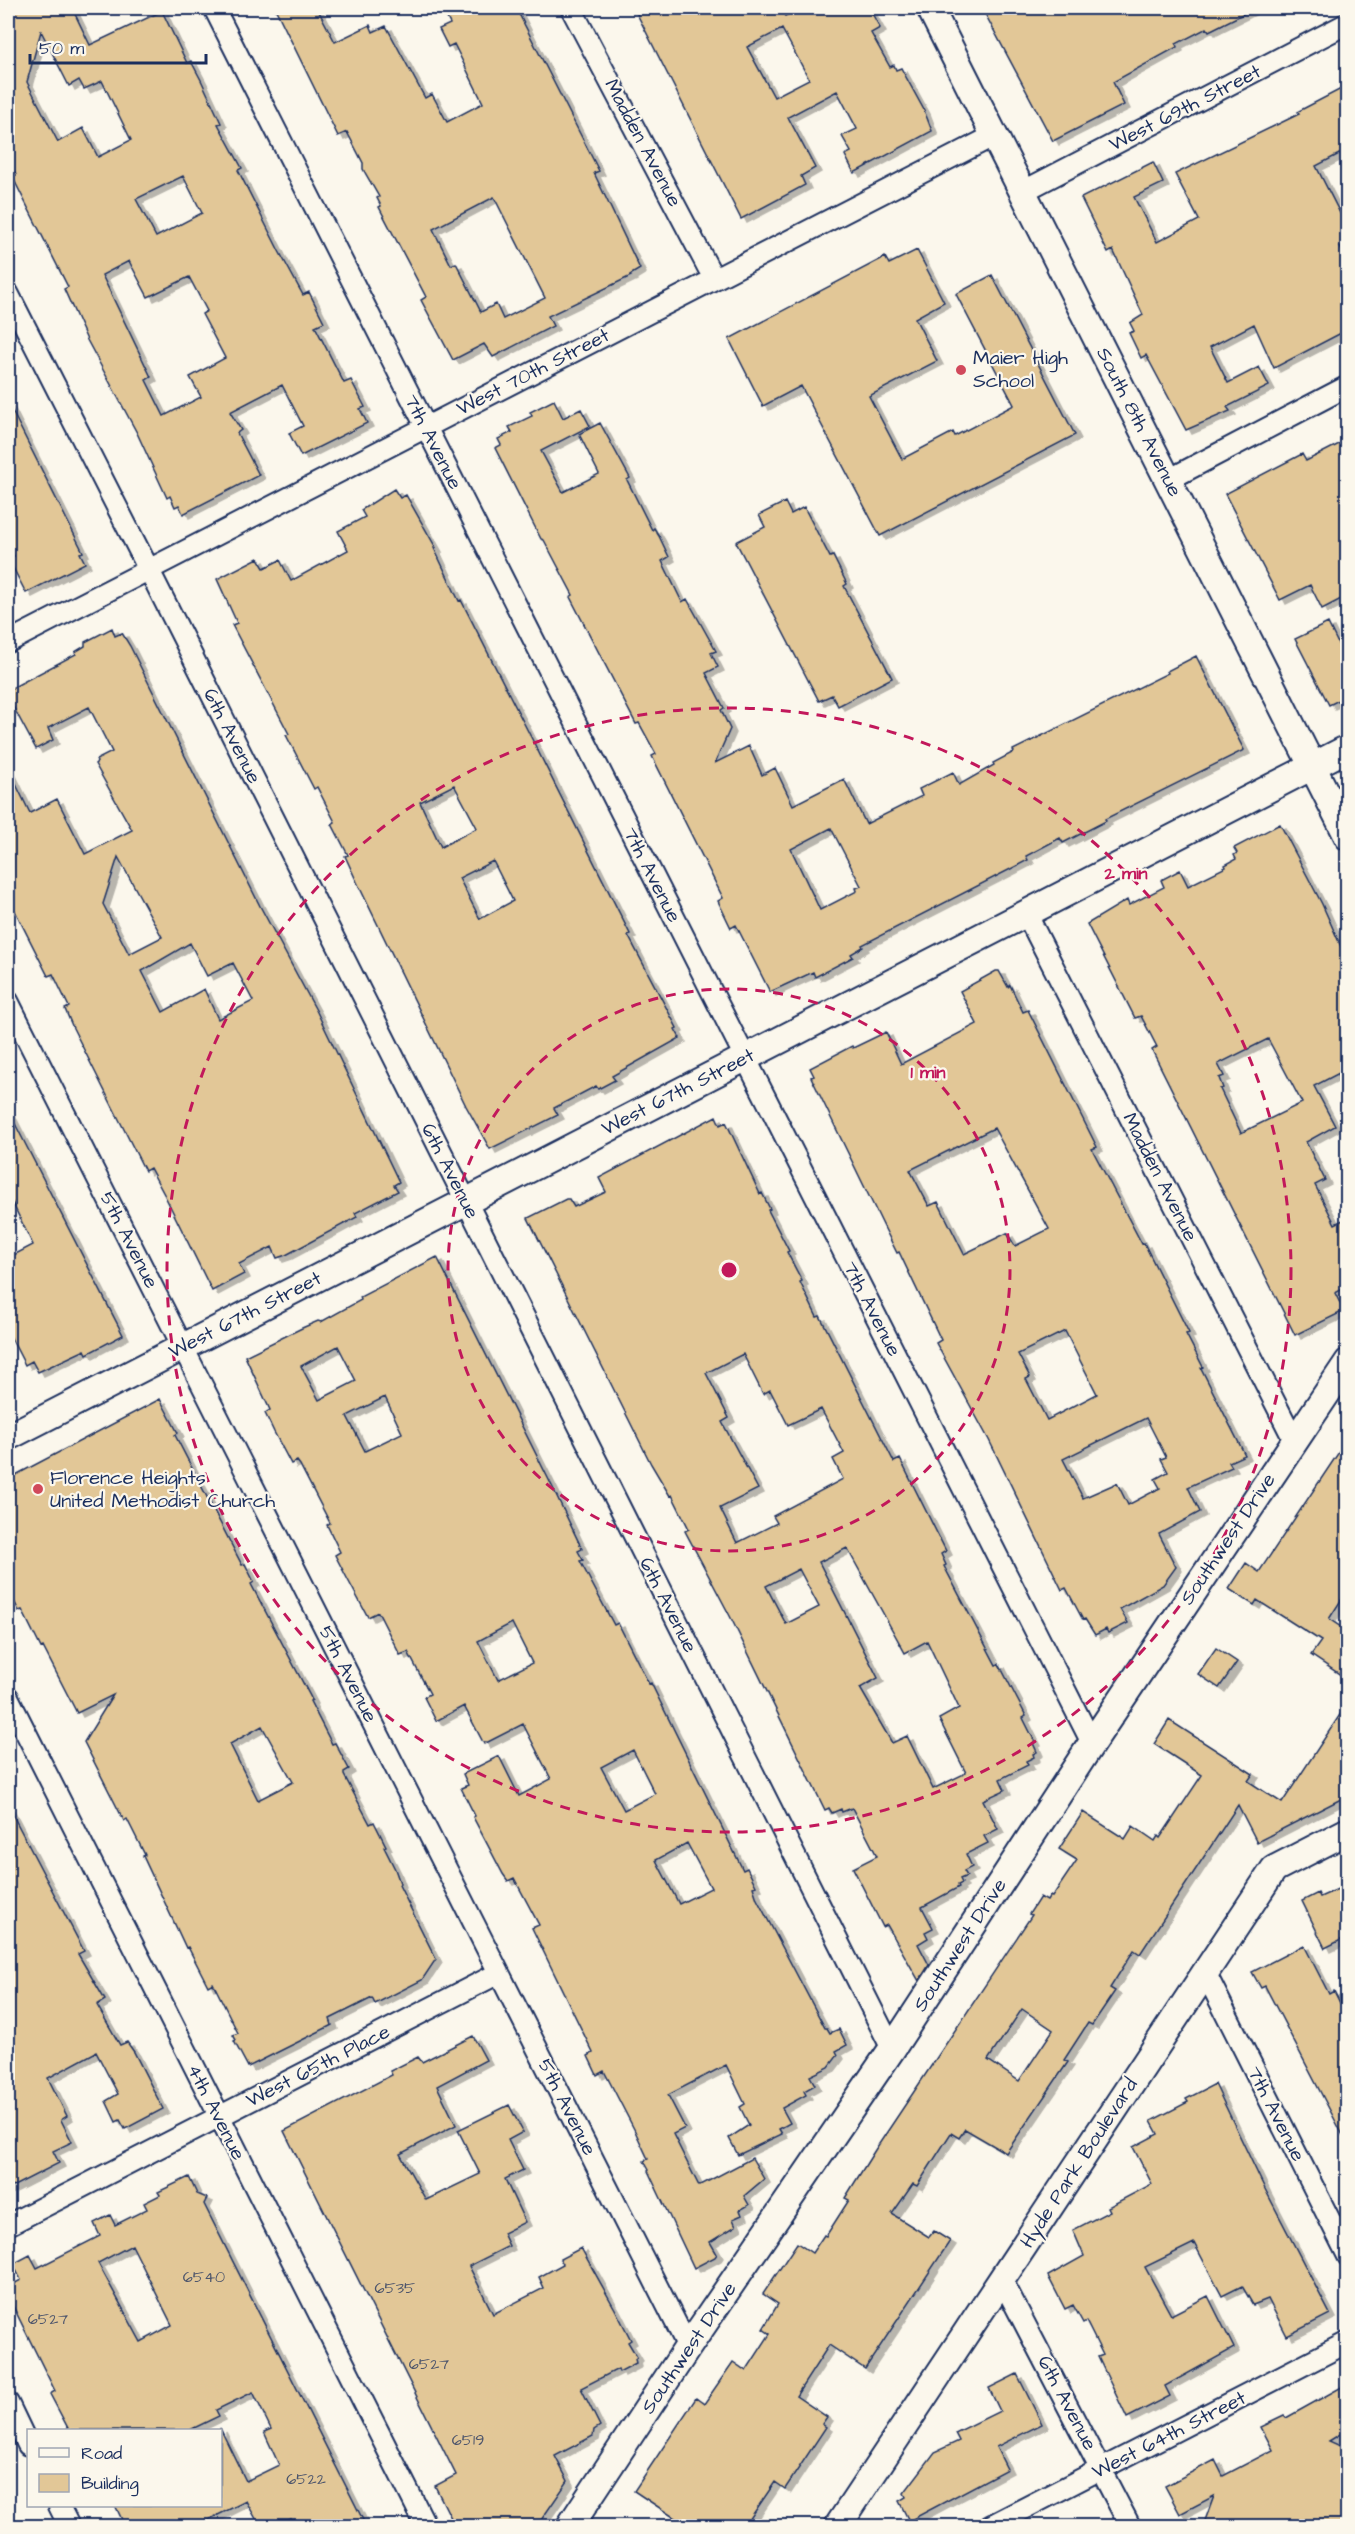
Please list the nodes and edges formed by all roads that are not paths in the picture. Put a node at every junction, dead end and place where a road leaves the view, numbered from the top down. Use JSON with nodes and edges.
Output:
{"nodes":[{"id":1,"x":214,"y":8,"type":"edge"},
{"id":2,"x":571,"y":8,"type":"edge"},
{"id":3,"x":930,"y":8,"type":"edge"},
{"id":4,"x":1347,"y":23,"type":"edge"},
{"id":5,"x":995,"y":135,"type":"junction"},
{"id":6,"x":1022,"y":192,"type":"junction"},
{"id":7,"x":714,"y":279,"type":"junction"},
{"id":8,"x":8,"y":293,"type":"edge"},
{"id":9,"x":1347,"y":386,"type":"edge"},
{"id":10,"x":426,"y":427,"type":"junction"},
{"id":11,"x":1168,"y":480,"type":"junction"},
{"id":12,"x":149,"y":570,"type":"junction"},
{"id":13,"x":8,"y":642,"type":"edge"},
{"id":14,"x":1347,"y":748,"type":"edge"},
{"id":15,"x":1312,"y":766,"type":"junction"},
{"id":16,"x":1347,"y":837,"type":"edge"},
{"id":17,"x":1026,"y":913,"type":"junction"},
{"id":18,"x":8,"y":1001,"type":"edge"},
{"id":19,"x":744,"y":1058,"type":"junction"},
{"id":20,"x":465,"y":1202,"type":"junction"},
{"id":21,"x":183,"y":1347,"type":"junction"},
{"id":22,"x":1347,"y":1362,"type":"edge"},
{"id":23,"x":8,"y":1437,"type":"edge"},
{"id":24,"x":1294,"y":1440,"type":"junction"},
{"id":25,"x":8,"y":1697,"type":"edge"},
{"id":26,"x":1092,"y":1743,"type":"junction"},
{"id":27,"x":1347,"y":1831,"type":"edge"},
{"id":28,"x":1205,"y":1972,"type":"junction"},
{"id":29,"x":500,"y":1973,"type":"junction"},
{"id":30,"x":892,"y":2049,"type":"junction"},
{"id":31,"x":218,"y":2117,"type":"junction"},
{"id":32,"x":8,"y":2225,"type":"edge"},
{"id":33,"x":1347,"y":2256,"type":"edge"},
{"id":34,"x":1002,"y":2280,"type":"junction"},
{"id":35,"x":1347,"y":2342,"type":"edge"},
{"id":36,"x":688,"y":2347,"type":"junction"},
{"id":37,"x":8,"y":2403,"type":"edge"},
{"id":38,"x":27,"y":2443,"type":"edge"},
{"id":39,"x":1102,"y":2470,"type":"junction"},
{"id":40,"x":60,"y":2507,"type":"edge"},
{"id":41,"x":69,"y":2526,"type":"edge"},
{"id":42,"x":426,"y":2526,"type":"edge"},
{"id":43,"x":570,"y":2526,"type":"edge"},
{"id":44,"x":838,"y":2526,"type":"edge"},
{"id":45,"x":990,"y":2526,"type":"edge"},
{"id":46,"x":1130,"y":2526,"type":"edge"}],
"edges":[{"from":1,"to":10,"type":"street","name":"7th Avenue"},
{"from":2,"to":7,"type":"street","name":"Madden Avenue"},
{"from":3,"to":5,"type":"street","name":"South 8th Avenue"},
{"from":4,"to":6,"type":"street","name":"West 69th Street"},
{"from":5,"to":6,"type":"street","name":"South 8th Avenue"},
{"from":5,"to":7,"type":"street","name":"West 70th Street"},
{"from":6,"to":11,"type":"street","name":"South 8th Avenue"},
{"from":7,"to":10,"type":"street","name":"West 70th Street"},
{"from":8,"to":12,"type":"street","name":"6th Avenue"},
{"from":9,"to":11,"type":"street"},
{"from":10,"to":12,"type":"street","name":"West 70th Street"},
{"from":10,"to":19,"type":"street","name":"7th Avenue"},
{"from":11,"to":15,"type":"street","name":"South 8th Avenue"},
{"from":12,"to":13,"type":"street","name":"West 70th Street"},
{"from":12,"to":20,"type":"street","name":"6th Avenue"},
{"from":14,"to":15,"type":"street","name":"West 67th Street"},
{"from":15,"to":16,"type":"street","name":"South 8th Avenue"},
{"from":15,"to":17,"type":"street","name":"West 67th Street"},
{"from":17,"to":19,"type":"street","name":"West 67th Street"},
{"from":17,"to":24,"type":"street","name":"Madden Avenue"},
{"from":18,"to":21,"type":"street","name":"5th Avenue"},
{"from":19,"to":20,"type":"street","name":"West 67th Street"},
{"from":19,"to":26,"type":"street","name":"7th Avenue"},
{"from":20,"to":21,"type":"street","name":"West 67th Street"},
{"from":20,"to":30,"type":"street","name":"6th Avenue"},
{"from":21,"to":23,"type":"street","name":"West 67th Street"},
{"from":21,"to":29,"type":"street","name":"5th Avenue"},
{"from":22,"to":24,"type":"street","name":"Southwest Drive"},
{"from":24,"to":26,"type":"street","name":"Southwest Drive"},
{"from":25,"to":31,"type":"street","name":"4th Avenue"},
{"from":26,"to":30,"type":"street","name":"Southwest Drive"},
{"from":27,"to":28,"type":"street","name":"Hyde Park Boulevard"},
{"from":28,"to":33,"type":"street","name":"7th Avenue"},
{"from":28,"to":34,"type":"street","name":"Hyde Park Boulevard"},
{"from":29,"to":31,"type":"street","name":"West 65th Place"},
{"from":29,"to":36,"type":"street","name":"5th Avenue"},
{"from":30,"to":36,"type":"street","name":"Southwest Drive"},
{"from":31,"to":32,"type":"street","name":"West 65th Place"},
{"from":31,"to":42,"type":"street","name":"4th Avenue"},
{"from":34,"to":39,"type":"street","name":"6th Avenue"},
{"from":34,"to":44,"type":"street","name":"Hyde Park Boulevard"},
{"from":35,"to":39,"type":"street","name":"West 64th Street"},
{"from":36,"to":43,"type":"street","name":"Southwest Drive"},
{"from":37,"to":38,"type":"street"},
{"from":39,"to":45,"type":"street","name":"West 64th Street"},
{"from":39,"to":46,"type":"street","name":"6th Avenue"},
{"from":40,"to":41,"type":"street"}]}
